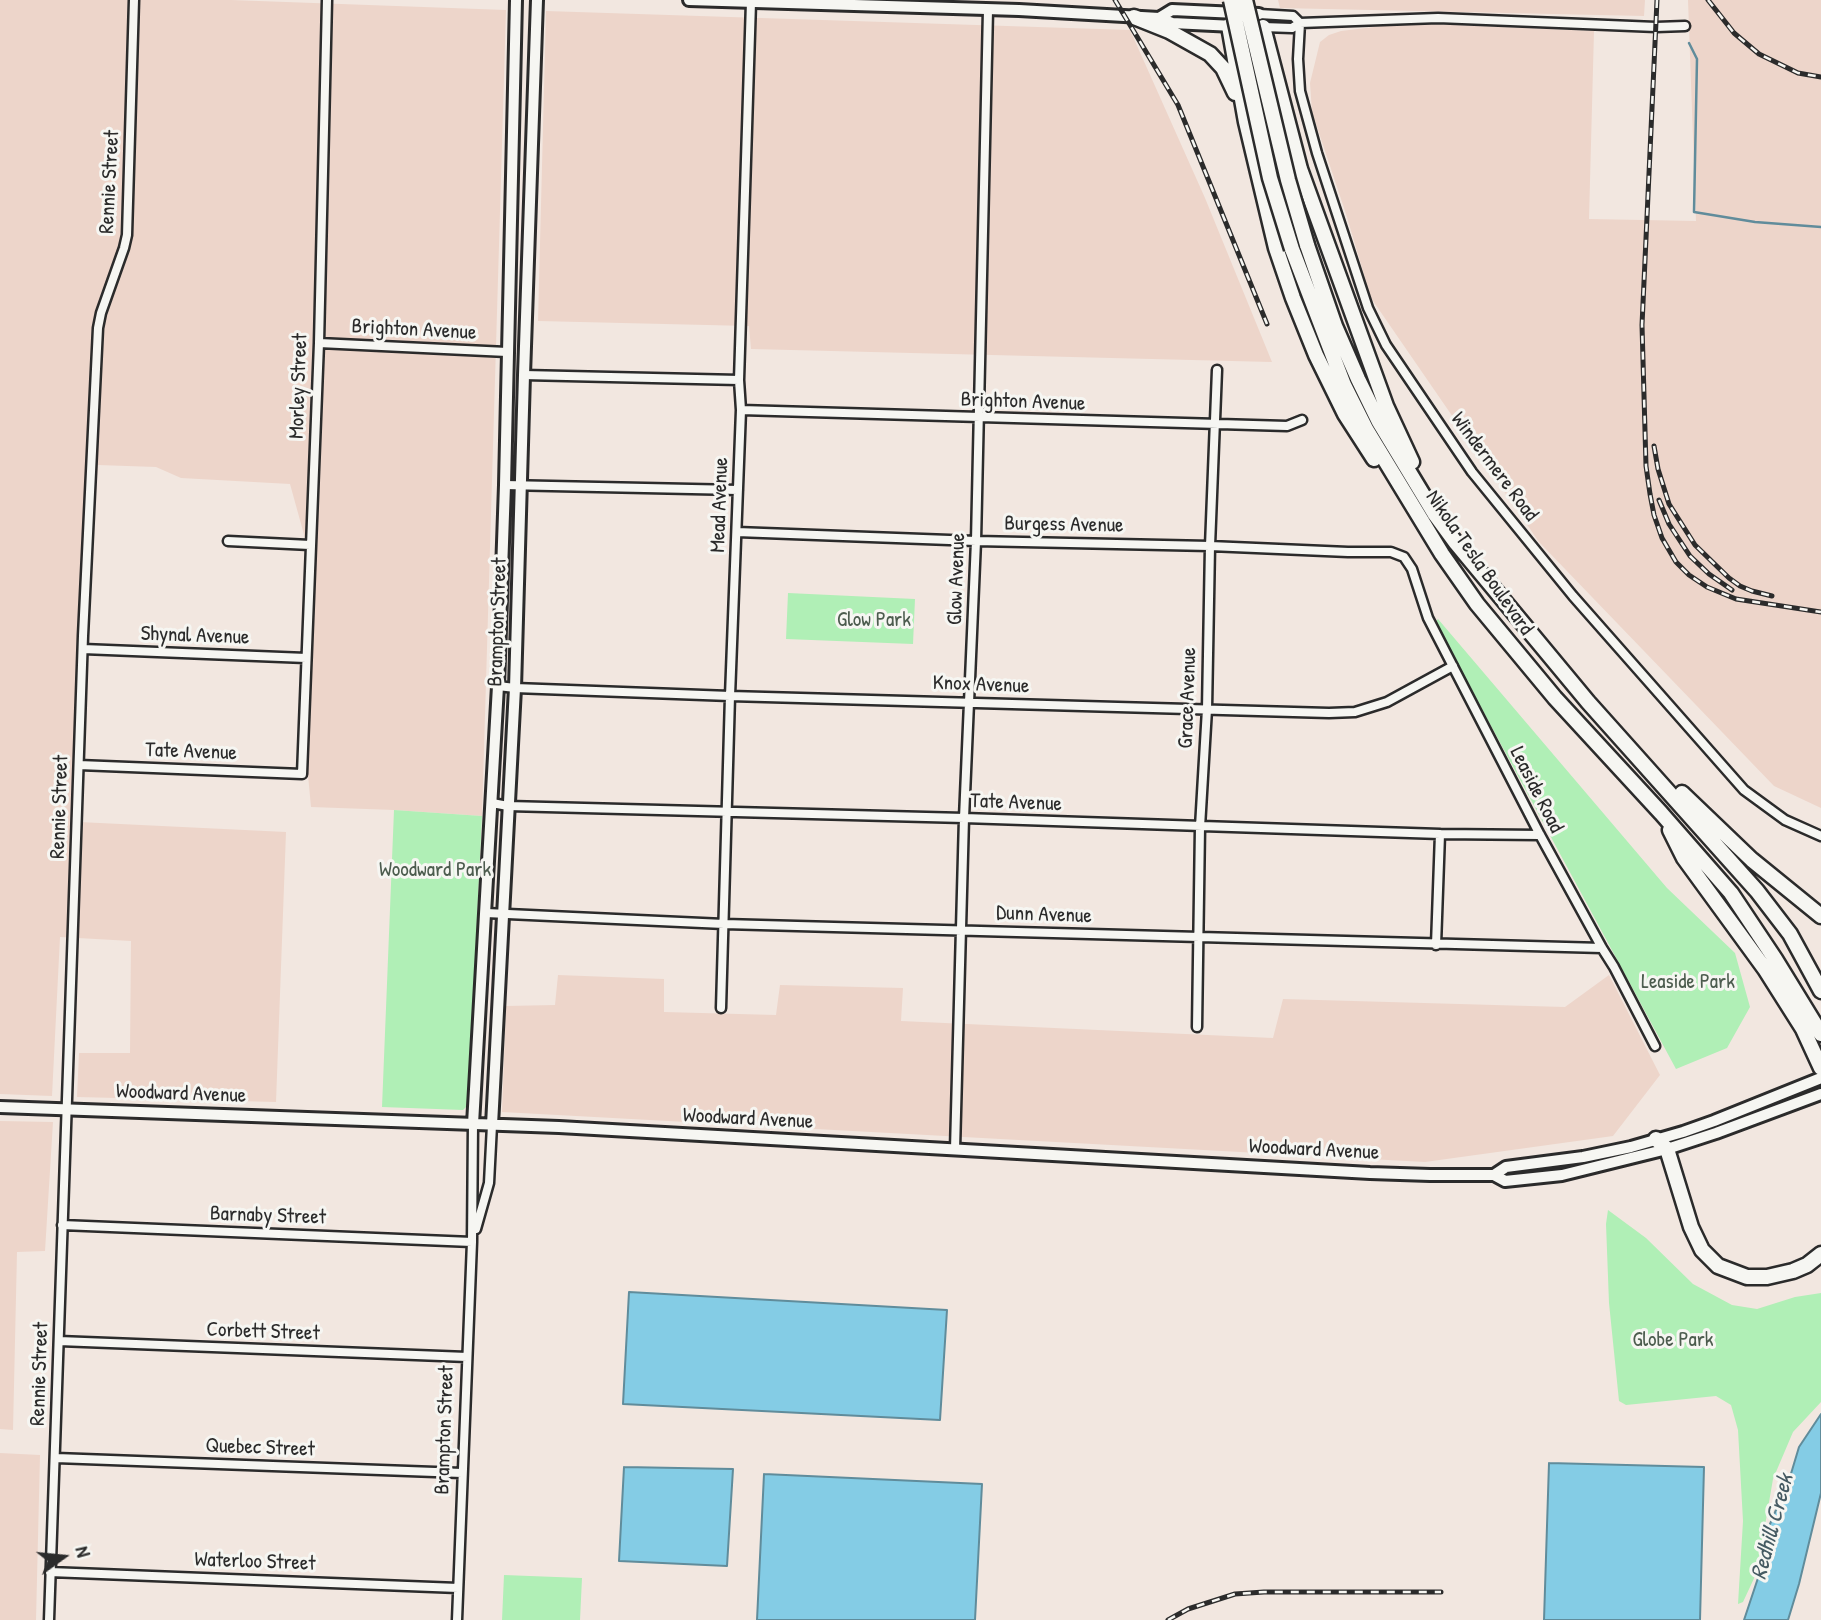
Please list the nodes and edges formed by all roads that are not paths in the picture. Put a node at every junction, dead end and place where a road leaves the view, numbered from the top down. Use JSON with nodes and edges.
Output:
{"nodes":[{"id":1,"x":134,"y":0,"type":"edge"},
{"id":2,"x":327,"y":0,"type":"edge"},
{"id":3,"x":516,"y":0,"type":"edge"},
{"id":4,"x":537,"y":0,"type":"edge"},
{"id":5,"x":689,"y":0,"type":"edge"},
{"id":6,"x":1197,"y":0,"type":"edge"},
{"id":7,"x":1239,"y":0,"type":"edge"},
{"id":8,"x":1255,"y":0,"type":"edge"},
{"id":9,"x":751,"y":2,"type":"junction"},
{"id":10,"x":1228,"y":9,"type":"edge"},
{"id":11,"x":988,"y":10,"type":"junction"},
{"id":12,"x":1181,"y":11,"type":"junction"},
{"id":13,"x":1245,"y":13,"type":"edge"},
{"id":14,"x":1134,"y":17,"type":"junction"},
{"id":15,"x":1159,"y":18,"type":"junction"},
{"id":16,"x":1261,"y":21,"type":"junction"},
{"id":17,"x":1300,"y":23,"type":"junction"},
{"id":18,"x":1685,"y":26,"type":"dead end"},
{"id":19,"x":1280,"y":94,"type":"junction"},
{"id":20,"x":1246,"y":122,"type":"junction"},
{"id":21,"x":318,"y":343,"type":"junction"},
{"id":22,"x":507,"y":352,"type":"junction"},
{"id":23,"x":1217,"y":370,"type":"dead end"},
{"id":24,"x":524,"y":375,"type":"junction"},
{"id":25,"x":740,"y":380,"type":"junction"},
{"id":26,"x":741,"y":410,"type":"junction"},
{"id":27,"x":977,"y":418,"type":"junction"},
{"id":28,"x":1302,"y":420,"type":"dead end"},
{"id":29,"x":1215,"y":425,"type":"junction"},
{"id":30,"x":505,"y":485,"type":"junction"},
{"id":31,"x":522,"y":485,"type":"junction"},
{"id":32,"x":738,"y":490,"type":"junction"},
{"id":33,"x":737,"y":531,"type":"junction"},
{"id":34,"x":228,"y":541,"type":"dead end"},
{"id":35,"x":976,"y":541,"type":"junction"},
{"id":36,"x":1457,"y":543,"type":"junction"},
{"id":37,"x":310,"y":545,"type":"junction"},
{"id":38,"x":1210,"y":546,"type":"junction"},
{"id":39,"x":1391,"y":552,"type":"joint"},
{"id":40,"x":1442,"y":554,"type":"junction"},
{"id":41,"x":83,"y":649,"type":"junction"},
{"id":42,"x":306,"y":658,"type":"junction"},
{"id":43,"x":1453,"y":666,"type":"junction"},
{"id":44,"x":498,"y":686,"type":"junction"},
{"id":45,"x":515,"y":688,"type":"junction"},
{"id":46,"x":730,"y":696,"type":"junction"},
{"id":47,"x":968,"y":702,"type":"junction"},
{"id":48,"x":1588,"y":702,"type":"junction"},
{"id":49,"x":1207,"y":709,"type":"junction"},
{"id":50,"x":79,"y":765,"type":"junction"},
{"id":51,"x":302,"y":774,"type":"joint"},
{"id":52,"x":492,"y":803,"type":"junction"},
{"id":53,"x":508,"y":806,"type":"junction"},
{"id":54,"x":727,"y":812,"type":"junction"},
{"id":55,"x":1661,"y":813,"type":"junction"},
{"id":56,"x":964,"y":818,"type":"junction"},
{"id":57,"x":1200,"y":827,"type":"junction"},
{"id":58,"x":1440,"y":834,"type":"junction"},
{"id":59,"x":1540,"y":835,"type":"junction"},
{"id":60,"x":1821,"y":836,"type":"edge"},
{"id":61,"x":486,"y":913,"type":"junction"},
{"id":62,"x":502,"y":915,"type":"junction"},
{"id":63,"x":1821,"y":916,"type":"edge"},
{"id":64,"x":724,"y":924,"type":"junction"},
{"id":65,"x":961,"y":931,"type":"junction"},
{"id":66,"x":1198,"y":937,"type":"junction"},
{"id":67,"x":1436,"y":945,"type":"junction"},
{"id":68,"x":1602,"y":948,"type":"junction"},
{"id":69,"x":1819,"y":985,"type":"edge"},
{"id":70,"x":721,"y":1009,"type":"dead end"},
{"id":71,"x":1197,"y":1027,"type":"dead end"},
{"id":72,"x":1821,"y":1034,"type":"edge"},
{"id":73,"x":1655,"y":1046,"type":"dead end"},
{"id":74,"x":1821,"y":1068,"type":"edge"},
{"id":75,"x":1821,"y":1078,"type":"edge"},
{"id":76,"x":1817,"y":1095,"type":"edge"},
{"id":77,"x":0,"y":1107,"type":"edge"},
{"id":78,"x":66,"y":1108,"type":"junction"},
{"id":79,"x":473,"y":1124,"type":"junction"},
{"id":80,"x":492,"y":1125,"type":"junction"},
{"id":81,"x":1661,"y":1144,"type":"junction"},
{"id":82,"x":955,"y":1149,"type":"junction"},
{"id":83,"x":62,"y":1225,"type":"junction"},
{"id":84,"x":472,"y":1242,"type":"junction"},
{"id":85,"x":1821,"y":1254,"type":"edge"},
{"id":86,"x":59,"y":1340,"type":"junction"},
{"id":87,"x":467,"y":1357,"type":"junction"},
{"id":88,"x":56,"y":1458,"type":"junction"},
{"id":89,"x":462,"y":1473,"type":"junction"},
{"id":90,"x":50,"y":1572,"type":"junction"},
{"id":91,"x":458,"y":1588,"type":"junction"},
{"id":92,"x":49,"y":1620,"type":"edge"},
{"id":93,"x":457,"y":1620,"type":"edge"}],
"edges":[{"from":1,"to":41,"type":"street","name":"Rennie Street"},
{"from":2,"to":21,"type":"street","name":"Morley Street"},
{"from":3,"to":22,"type":"main road","name":"Brampton Street"},
{"from":4,"to":24,"type":"main road","name":"Brampton Street"},
{"from":5,"to":9,"type":"main road"},
{"from":6,"to":12,"type":"main road"},
{"from":7,"to":13,"type":"main road"},
{"from":8,"to":16,"type":"main road"},
{"from":9,"to":11,"type":"main road"},
{"from":9,"to":25,"type":"street","name":"Mead Avenue"},
{"from":10,"to":12,"type":"main road"},
{"from":10,"to":13,"type":"highway"},
{"from":10,"to":15,"type":"main road"},
{"from":10,"to":20,"type":"highway"},
{"from":10,"to":40,"type":"highway","name":"Nikola Tesla Boulevard","bridge":true},
{"from":11,"to":14,"type":"main road"},
{"from":11,"to":27,"type":"street","name":"Glow Avenue"},
{"from":12,"to":15,"type":"main road"},
{"from":13,"to":16,"type":"main road"},
{"from":13,"to":19,"type":"highway"},
{"from":13,"to":36,"type":"highway","name":"Nikola Tesla Boulevard","bridge":true},
{"from":14,"to":15,"type":"main road"},
{"from":14,"to":20,"type":"highway"},
{"from":16,"to":17,"type":"street"},
{"from":16,"to":17,"type":"street"},
{"from":16,"to":19,"type":"highway"},
{"from":17,"to":18,"type":"street"},
{"from":17,"to":60,"type":"street","name":"Windermere Road"},
{"from":19,"to":36,"type":"highway"},
{"from":20,"to":40,"type":"highway"},
{"from":21,"to":22,"type":"street","name":"Brighton Avenue"},
{"from":21,"to":37,"type":"street","name":"Morley Street"},
{"from":22,"to":30,"type":"main road","name":"Brampton Street"},
{"from":23,"to":29,"type":"street","name":"Grace Avenue"},
{"from":24,"to":25,"type":"street"},
{"from":24,"to":31,"type":"main road","name":"Brampton Street"},
{"from":25,"to":26,"type":"street","name":"Mead Avenue"},
{"from":26,"to":27,"type":"street","name":"Brighton Avenue"},
{"from":26,"to":32,"type":"street","name":"Mead Avenue"},
{"from":27,"to":29,"type":"street","name":"Brighton Avenue"},
{"from":27,"to":35,"type":"street","name":"Glow Avenue"},
{"from":28,"to":29,"type":"street","name":"Brighton Avenue"},
{"from":29,"to":38,"type":"street","name":"Grace Avenue"},
{"from":30,"to":31,"type":"street"},
{"from":30,"to":44,"type":"main road","name":"Brampton Street"},
{"from":31,"to":32,"type":"street"},
{"from":31,"to":45,"type":"main road","name":"Brampton Street"},
{"from":32,"to":33,"type":"street","name":"Mead Avenue"},
{"from":33,"to":35,"type":"street","name":"Burgess Avenue"},
{"from":33,"to":46,"type":"street","name":"Mead Avenue"},
{"from":34,"to":37,"type":"street"},
{"from":35,"to":38,"type":"street","name":"Burgess Avenue"},
{"from":35,"to":47,"type":"street","name":"Glow Avenue"},
{"from":36,"to":48,"type":"highway","name":"Nikola Tesla Boulevard"},
{"from":37,"to":42,"type":"street","name":"Morley Street"},
{"from":38,"to":39,"type":"street","name":"Burgess Avenue"},
{"from":38,"to":49,"type":"street","name":"Grace Avenue"},
{"from":39,"to":43,"type":"street","name":"Leaside Road"},
{"from":40,"to":55,"type":"highway","name":"Nikola Tesla Boulevard"},
{"from":41,"to":42,"type":"street","name":"Shynal Avenue"},
{"from":41,"to":50,"type":"street","name":"Rennie Street"},
{"from":42,"to":51,"type":"street","name":"Morley Street"},
{"from":43,"to":49,"type":"street","name":"Knox Avenue"},
{"from":43,"to":59,"type":"street","name":"Leaside Road"},
{"from":44,"to":45,"type":"street","name":"Knox Avenue"},
{"from":44,"to":52,"type":"main road","name":"Brampton Street"},
{"from":45,"to":46,"type":"street","name":"Knox Avenue"},
{"from":45,"to":53,"type":"main road","name":"Brampton Street"},
{"from":46,"to":47,"type":"street","name":"Knox Avenue"},
{"from":46,"to":54,"type":"street","name":"Mead Avenue"},
{"from":47,"to":49,"type":"street","name":"Knox Avenue"},
{"from":47,"to":56,"type":"street","name":"Glow Avenue"},
{"from":48,"to":63,"type":"highway"},
{"from":48,"to":69,"type":"highway","name":"Nikola Tesla Boulevard"},
{"from":49,"to":57,"type":"street","name":"Grace Avenue"},
{"from":50,"to":51,"type":"street","name":"Tate Avenue"},
{"from":50,"to":78,"type":"street","name":"Rennie Street"},
{"from":52,"to":53,"type":"street","name":"Tate Avenue"},
{"from":52,"to":61,"type":"main road","name":"Brampton Street"},
{"from":53,"to":54,"type":"street","name":"Tate Avenue"},
{"from":53,"to":62,"type":"main road","name":"Brampton Street"},
{"from":54,"to":56,"type":"street","name":"Tate Avenue"},
{"from":54,"to":64,"type":"street","name":"Mead Avenue"},
{"from":55,"to":72,"type":"highway","name":"Nikola Tesla Boulevard"},
{"from":55,"to":74,"type":"highway"},
{"from":56,"to":57,"type":"street","name":"Tate Avenue"},
{"from":56,"to":65,"type":"street","name":"Glow Avenue"},
{"from":57,"to":58,"type":"street","name":"Tate Avenue"},
{"from":57,"to":66,"type":"street","name":"Grace Avenue"},
{"from":58,"to":59,"type":"street","name":"Tate Avenue"},
{"from":58,"to":67,"type":"street"},
{"from":59,"to":68,"type":"street","name":"Leaside Road"},
{"from":61,"to":62,"type":"street","name":"Dunn Avenue"},
{"from":61,"to":79,"type":"main road","name":"Brampton Street"},
{"from":62,"to":64,"type":"street","name":"Dunn Avenue"},
{"from":62,"to":80,"type":"main road","name":"Brampton Street"},
{"from":64,"to":65,"type":"street","name":"Dunn Avenue"},
{"from":64,"to":70,"type":"street","name":"Mead Avenue"},
{"from":65,"to":66,"type":"street","name":"Dunn Avenue"},
{"from":65,"to":82,"type":"street","name":"Glow Avenue"},
{"from":66,"to":67,"type":"street","name":"Dunn Avenue"},
{"from":66,"to":71,"type":"street","name":"Grace Avenue"},
{"from":67,"to":68,"type":"street","name":"Dunn Avenue"},
{"from":68,"to":73,"type":"street","name":"Leaside Road"},
{"from":75,"to":81,"type":"main road","name":"Woodward Avenue"},
{"from":76,"to":81,"type":"main road","name":"Woodward Avenue"},
{"from":77,"to":78,"type":"main road","name":"Woodward Avenue"},
{"from":78,"to":79,"type":"main road","name":"Woodward Avenue"},
{"from":78,"to":83,"type":"street","name":"Rennie Street"},
{"from":79,"to":80,"type":"main road","name":"Woodward Avenue"},
{"from":79,"to":84,"type":"street","name":"Brampton Street"},
{"from":80,"to":82,"type":"main road","name":"Woodward Avenue"},
{"from":80,"to":84,"type":"street","name":"Brampton Street"},
{"from":81,"to":82,"type":"main road","name":"Woodward Avenue"},
{"from":81,"to":85,"type":"highway"},
{"from":83,"to":84,"type":"street","name":"Barnaby Street"},
{"from":83,"to":86,"type":"street","name":"Rennie Street"},
{"from":84,"to":87,"type":"street","name":"Brampton Street"},
{"from":86,"to":87,"type":"street","name":"Corbett Street"},
{"from":86,"to":88,"type":"street","name":"Rennie Street"},
{"from":87,"to":89,"type":"street","name":"Brampton Street"},
{"from":88,"to":89,"type":"street","name":"Quebec Street"},
{"from":88,"to":90,"type":"street","name":"Rennie Street"},
{"from":89,"to":91,"type":"street","name":"Brampton Street"},
{"from":90,"to":91,"type":"street","name":"Waterloo Street"},
{"from":90,"to":92,"type":"street","name":"Rennie Street"},
{"from":91,"to":93,"type":"street","name":"Brampton Street"}]}
